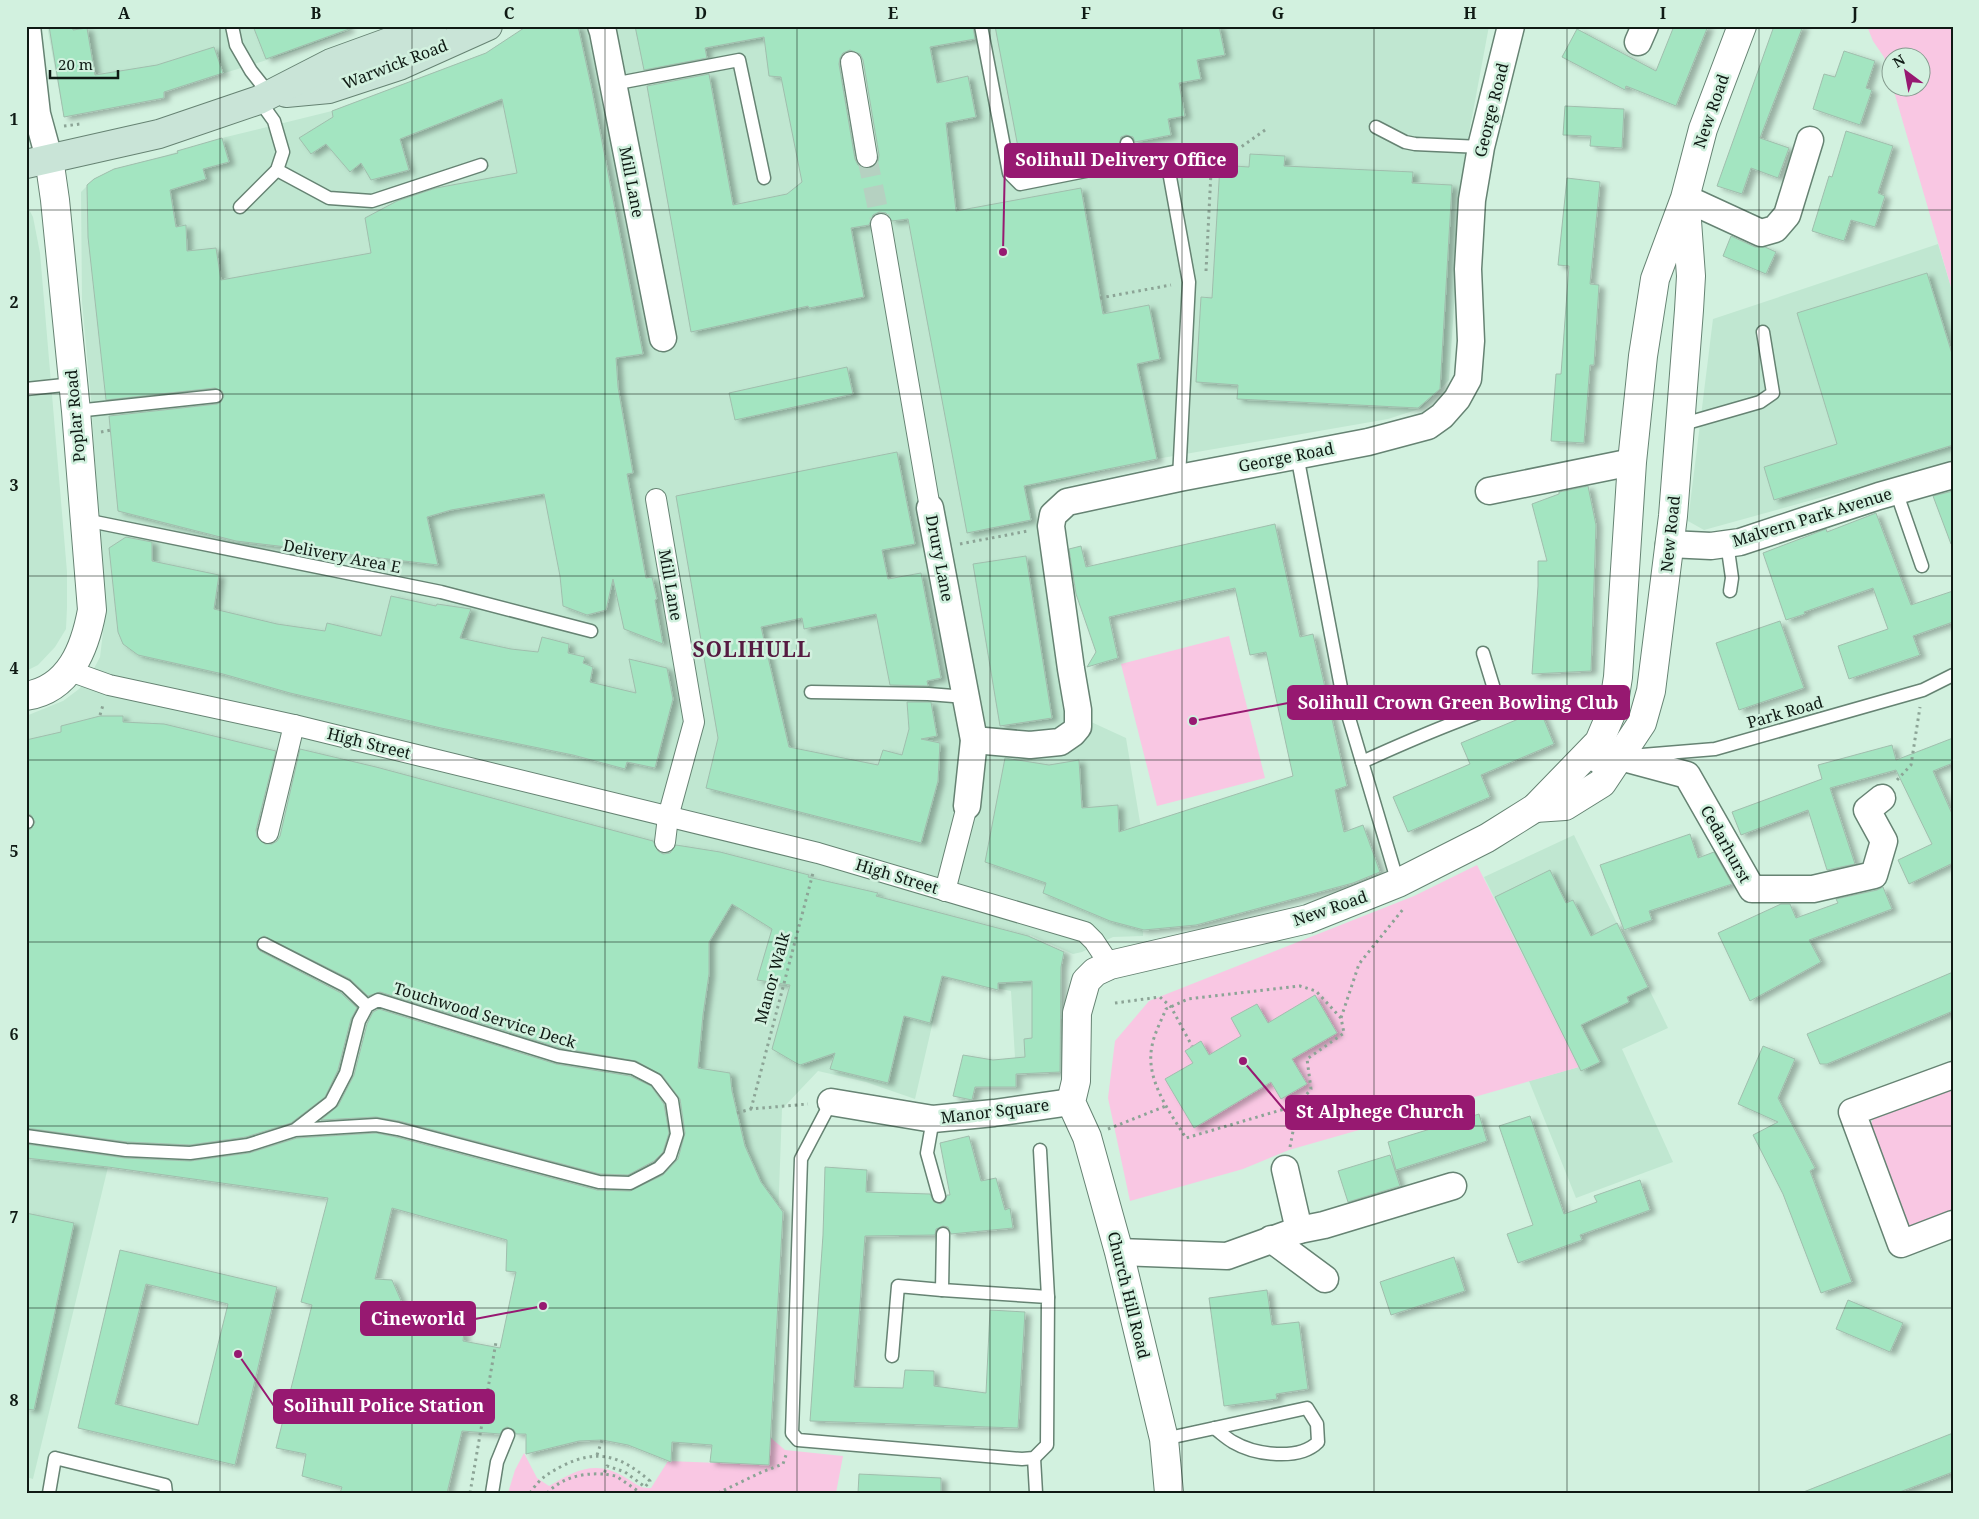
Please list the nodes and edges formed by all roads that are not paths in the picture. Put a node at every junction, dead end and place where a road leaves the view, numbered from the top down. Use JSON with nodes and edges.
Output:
{"nodes":[{"id":1,"x":27,"y":26,"type":"edge"},
{"id":2,"x":232,"y":26,"type":"edge"},
{"id":3,"x":433,"y":26,"type":"edge"},
{"id":4,"x":488,"y":26,"type":"edge"},
{"id":5,"x":601,"y":26,"type":"edge"},
{"id":6,"x":981,"y":26,"type":"edge"},
{"id":7,"x":1512,"y":26,"type":"edge"},
{"id":8,"x":1742,"y":26,"type":"edge"},
{"id":9,"x":851,"y":62,"type":"dead end"},
{"id":10,"x":614,"y":84,"type":"junction"},
{"id":11,"x":264,"y":98,"type":"junction"},
{"id":12,"x":1376,"y":127,"type":"dead end"},
{"id":13,"x":1810,"y":140,"type":"dead end"},
{"id":14,"x":1127,"y":143,"type":"dead end"},
{"id":15,"x":1480,"y":146,"type":"junction"},
{"id":16,"x":1180,"y":152,"type":"dead end"},
{"id":17,"x":1166,"y":155,"type":"junction"},
{"id":18,"x":867,"y":157,"type":"tunnel mouth"},
{"id":19,"x":34,"y":159,"type":"edge"},
{"id":20,"x":1131,"y":162,"type":"junction"},
{"id":21,"x":482,"y":165,"type":"dead end"},
{"id":22,"x":277,"y":170,"type":"junction"},
{"id":23,"x":764,"y":178,"type":"dead end"},
{"id":24,"x":1685,"y":198,"type":"junction"},
{"id":25,"x":240,"y":207,"type":"dead end"},
{"id":26,"x":881,"y":224,"type":"tunnel mouth"},
{"id":27,"x":1651,"y":307,"type":"junction"},
{"id":28,"x":1689,"y":310,"type":"junction"},
{"id":29,"x":1764,"y":332,"type":"dead end"},
{"id":30,"x":662,"y":338,"type":"dead end"},
{"id":31,"x":26,"y":389,"type":"edge"},
{"id":32,"x":216,"y":396,"type":"dead end"},
{"id":33,"x":74,"y":398,"type":"junction"},
{"id":34,"x":1680,"y":424,"type":"junction"},
{"id":35,"x":1297,"y":455,"type":"junction"},
{"id":36,"x":1632,"y":462,"type":"junction"},
{"id":37,"x":1953,"y":475,"type":"edge"},
{"id":38,"x":1179,"y":478,"type":"junction"},
{"id":39,"x":1489,"y":491,"type":"dead end"},
{"id":40,"x":1896,"y":491,"type":"junction"},
{"id":41,"x":656,"y":499,"type":"dead end"},
{"id":42,"x":930,"y":508,"type":"joint"},
{"id":43,"x":1672,"y":516,"type":"junction"},
{"id":44,"x":1630,"y":518,"type":"junction"},
{"id":45,"x":85,"y":520,"type":"junction"},
{"id":46,"x":1727,"y":543,"type":"junction"},
{"id":47,"x":1670,"y":544,"type":"junction"},
{"id":48,"x":1922,"y":566,"type":"dead end"},
{"id":49,"x":1730,"y":591,"type":"dead end"},
{"id":50,"x":591,"y":631,"type":"dead end"},
{"id":51,"x":1483,"y":653,"type":"dead end"},
{"id":52,"x":70,"y":671,"type":"junction"},
{"id":53,"x":1953,"y":675,"type":"edge"},
{"id":54,"x":811,"y":692,"type":"dead end"},
{"id":55,"x":1564,"y":695,"type":"dead end"},
{"id":56,"x":26,"y":696,"type":"edge"},
{"id":57,"x":966,"y":697,"type":"junction"},
{"id":58,"x":1499,"y":705,"type":"junction"},
{"id":59,"x":294,"y":725,"type":"junction"},
{"id":60,"x":974,"y":740,"type":"junction"},
{"id":61,"x":1620,"y":757,"type":"junction"},
{"id":62,"x":1362,"y":762,"type":"junction"},
{"id":63,"x":1575,"y":767,"type":"junction"},
{"id":64,"x":1882,"y":798,"type":"road end"},
{"id":65,"x":967,"y":806,"type":"joint"},
{"id":66,"x":1535,"y":808,"type":"junction"},
{"id":67,"x":668,"y":817,"type":"junction"},
{"id":68,"x":268,"y":833,"type":"dead end"},
{"id":69,"x":664,"y":842,"type":"dead end"},
{"id":70,"x":944,"y":890,"type":"junction"},
{"id":71,"x":1403,"y":893,"type":"junction"},
{"id":72,"x":264,"y":944,"type":"dead end"},
{"id":73,"x":1110,"y":964,"type":"junction"},
{"id":74,"x":367,"y":1006,"type":"junction"},
{"id":75,"x":1953,"y":1074,"type":"edge"},
{"id":76,"x":831,"y":1102,"type":"joint"},
{"id":77,"x":1071,"y":1102,"type":"junction"},
{"id":78,"x":933,"y":1119,"type":"junction"},
{"id":79,"x":295,"y":1130,"type":"junction"},
{"id":80,"x":26,"y":1136,"type":"edge"},
{"id":81,"x":1040,"y":1150,"type":"dead end"},
{"id":82,"x":1285,"y":1169,"type":"road end"},
{"id":83,"x":1453,"y":1186,"type":"dead end"},
{"id":84,"x":939,"y":1196,"type":"dead end"},
{"id":85,"x":1953,"y":1224,"type":"edge"},
{"id":86,"x":1299,"y":1230,"type":"junction"},
{"id":87,"x":943,"y":1234,"type":"dead end"},
{"id":88,"x":1271,"y":1239,"type":"junction"},
{"id":89,"x":1119,"y":1252,"type":"junction"},
{"id":90,"x":1326,"y":1279,"type":"dead end"},
{"id":91,"x":942,"y":1290,"type":"junction"},
{"id":92,"x":1048,"y":1298,"type":"junction"},
{"id":93,"x":892,"y":1356,"type":"dead end"},
{"id":94,"x":1214,"y":1428,"type":"junction"},
{"id":95,"x":508,"y":1434,"type":"dead end"},
{"id":96,"x":1164,"y":1438,"type":"junction"},
{"id":97,"x":1034,"y":1458,"type":"junction"},
{"id":98,"x":50,"y":1493,"type":"edge"},
{"id":99,"x":166,"y":1493,"type":"edge"},
{"id":100,"x":492,"y":1493,"type":"edge"},
{"id":101,"x":1036,"y":1493,"type":"edge"},
{"id":102,"x":1169,"y":1493,"type":"edge"}],
"edges":[{"from":1,"to":19,"type":"street"},
{"from":2,"to":11,"type":"lane"},
{"from":3,"to":11,"type":"main road","name":"Warwick Road"},
{"from":4,"to":11,"type":"main road","name":"Warwick Road"},
{"from":5,"to":10,"type":"street","name":"Mill Lane"},
{"from":6,"to":20,"type":"lane"},
{"from":7,"to":15,"type":"street","name":"George Road"},
{"from":8,"to":24,"type":"street","name":"New Road"},
{"from":9,"to":18,"type":"street"},
{"from":10,"to":23,"type":"lane"},
{"from":10,"to":30,"type":"street","name":"Mill Lane"},
{"from":11,"to":19,"type":"main road","name":"Warwick Road"},
{"from":11,"to":22,"type":"lane"},
{"from":12,"to":15,"type":"lane"},
{"from":13,"to":24,"type":"street"},
{"from":14,"to":20,"type":"lane"},
{"from":15,"to":35,"type":"street","name":"George Road"},
{"from":16,"to":17,"type":"lane"},
{"from":17,"to":20,"type":"lane"},
{"from":17,"to":38,"type":"lane"},
{"from":19,"to":33,"type":"street","name":"Poplar Road"},
{"from":21,"to":22,"type":"lane"},
{"from":22,"to":25,"type":"lane"},
{"from":24,"to":27,"type":"street","name":"New Road"},
{"from":24,"to":28,"type":"street","name":"New Road"},
{"from":26,"to":42,"type":"street","name":"Drury Lane"},
{"from":27,"to":28,"type":"street"},
{"from":27,"to":36,"type":"street","name":"New Road"},
{"from":28,"to":34,"type":"street","name":"New Road"},
{"from":29,"to":34,"type":"lane"},
{"from":31,"to":33,"type":"lane"},
{"from":32,"to":33,"type":"lane"},
{"from":33,"to":45,"type":"street","name":"Poplar Road"},
{"from":34,"to":43,"type":"street","name":"New Road"},
{"from":35,"to":38,"type":"street","name":"George Road"},
{"from":35,"to":62,"type":"lane"},
{"from":36,"to":39,"type":"street"},
{"from":36,"to":44,"type":"street","name":"New Road"},
{"from":37,"to":40,"type":"street","name":"Malvern Park Avenue"},
{"from":38,"to":60,"type":"street","name":"George Road"},
{"from":40,"to":46,"type":"street","name":"Malvern Park Avenue"},
{"from":40,"to":48,"type":"lane"},
{"from":41,"to":67,"type":"street","name":"Mill Lane"},
{"from":42,"to":57,"type":"street","name":"Drury Lane"},
{"from":43,"to":44,"type":"street"},
{"from":43,"to":47,"type":"street","name":"New Road"},
{"from":44,"to":63,"type":"street","name":"New Road"},
{"from":45,"to":50,"type":"lane","name":"Delivery Area E"},
{"from":45,"to":52,"type":"street","name":"Poplar Road"},
{"from":46,"to":47,"type":"street","name":"Malvern Park Avenue"},
{"from":46,"to":49,"type":"lane"},
{"from":47,"to":61,"type":"street","name":"New Road"},
{"from":51,"to":58,"type":"lane"},
{"from":52,"to":56,"type":"street"},
{"from":52,"to":59,"type":"street","name":"High Street"},
{"from":53,"to":61,"type":"lane","name":"Park Road"},
{"from":54,"to":57,"type":"lane"},
{"from":55,"to":58,"type":"lane"},
{"from":57,"to":60,"type":"street","name":"Drury Lane"},
{"from":58,"to":62,"type":"lane"},
{"from":59,"to":67,"type":"street","name":"High Street"},
{"from":59,"to":68,"type":"street"},
{"from":60,"to":65,"type":"street","name":"Drury Lane"},
{"from":61,"to":63,"type":"street"},
{"from":61,"to":64,"type":"street","name":"Cedarhurst"},
{"from":61,"to":66,"type":"street","name":"New Road"},
{"from":62,"to":71,"type":"lane"},
{"from":63,"to":66,"type":"street","name":"New Road"},
{"from":65,"to":70,"type":"street","name":"Drury Lane"},
{"from":66,"to":71,"type":"street","name":"New Road"},
{"from":67,"to":69,"type":"street"},
{"from":67,"to":70,"type":"street","name":"High Street"},
{"from":70,"to":73,"type":"street","name":"High Street"},
{"from":71,"to":73,"type":"street","name":"New Road"},
{"from":72,"to":74,"type":"lane"},
{"from":73,"to":77,"type":"street"},
{"from":74,"to":79,"type":"lane","name":"Touchwood Service Deck"},
{"from":74,"to":79,"type":"lane","name":"Touchwood Service Deck"},
{"from":75,"to":85,"type":"street"},
{"from":76,"to":78,"type":"street","name":"Manor Square"},
{"from":76,"to":97,"type":"lane"},
{"from":77,"to":78,"type":"street","name":"Manor Square"},
{"from":77,"to":89,"type":"street","name":"Church Hill Road"},
{"from":78,"to":84,"type":"lane"},
{"from":79,"to":80,"type":"lane","name":"Touchwood Service Deck"},
{"from":81,"to":92,"type":"lane"},
{"from":82,"to":86,"type":"street"},
{"from":83,"to":86,"type":"street"},
{"from":86,"to":88,"type":"street"},
{"from":87,"to":91,"type":"lane"},
{"from":88,"to":89,"type":"street"},
{"from":88,"to":90,"type":"street"},
{"from":89,"to":96,"type":"street","name":"Church Hill Road"},
{"from":91,"to":92,"type":"lane"},
{"from":91,"to":93,"type":"lane"},
{"from":92,"to":97,"type":"lane"},
{"from":94,"to":94,"type":"lane"},
{"from":94,"to":96,"type":"lane"},
{"from":95,"to":100,"type":"lane"},
{"from":96,"to":102,"type":"street","name":"Church Hill Road"},
{"from":97,"to":101,"type":"lane"},
{"from":98,"to":99,"type":"lane"}]}
